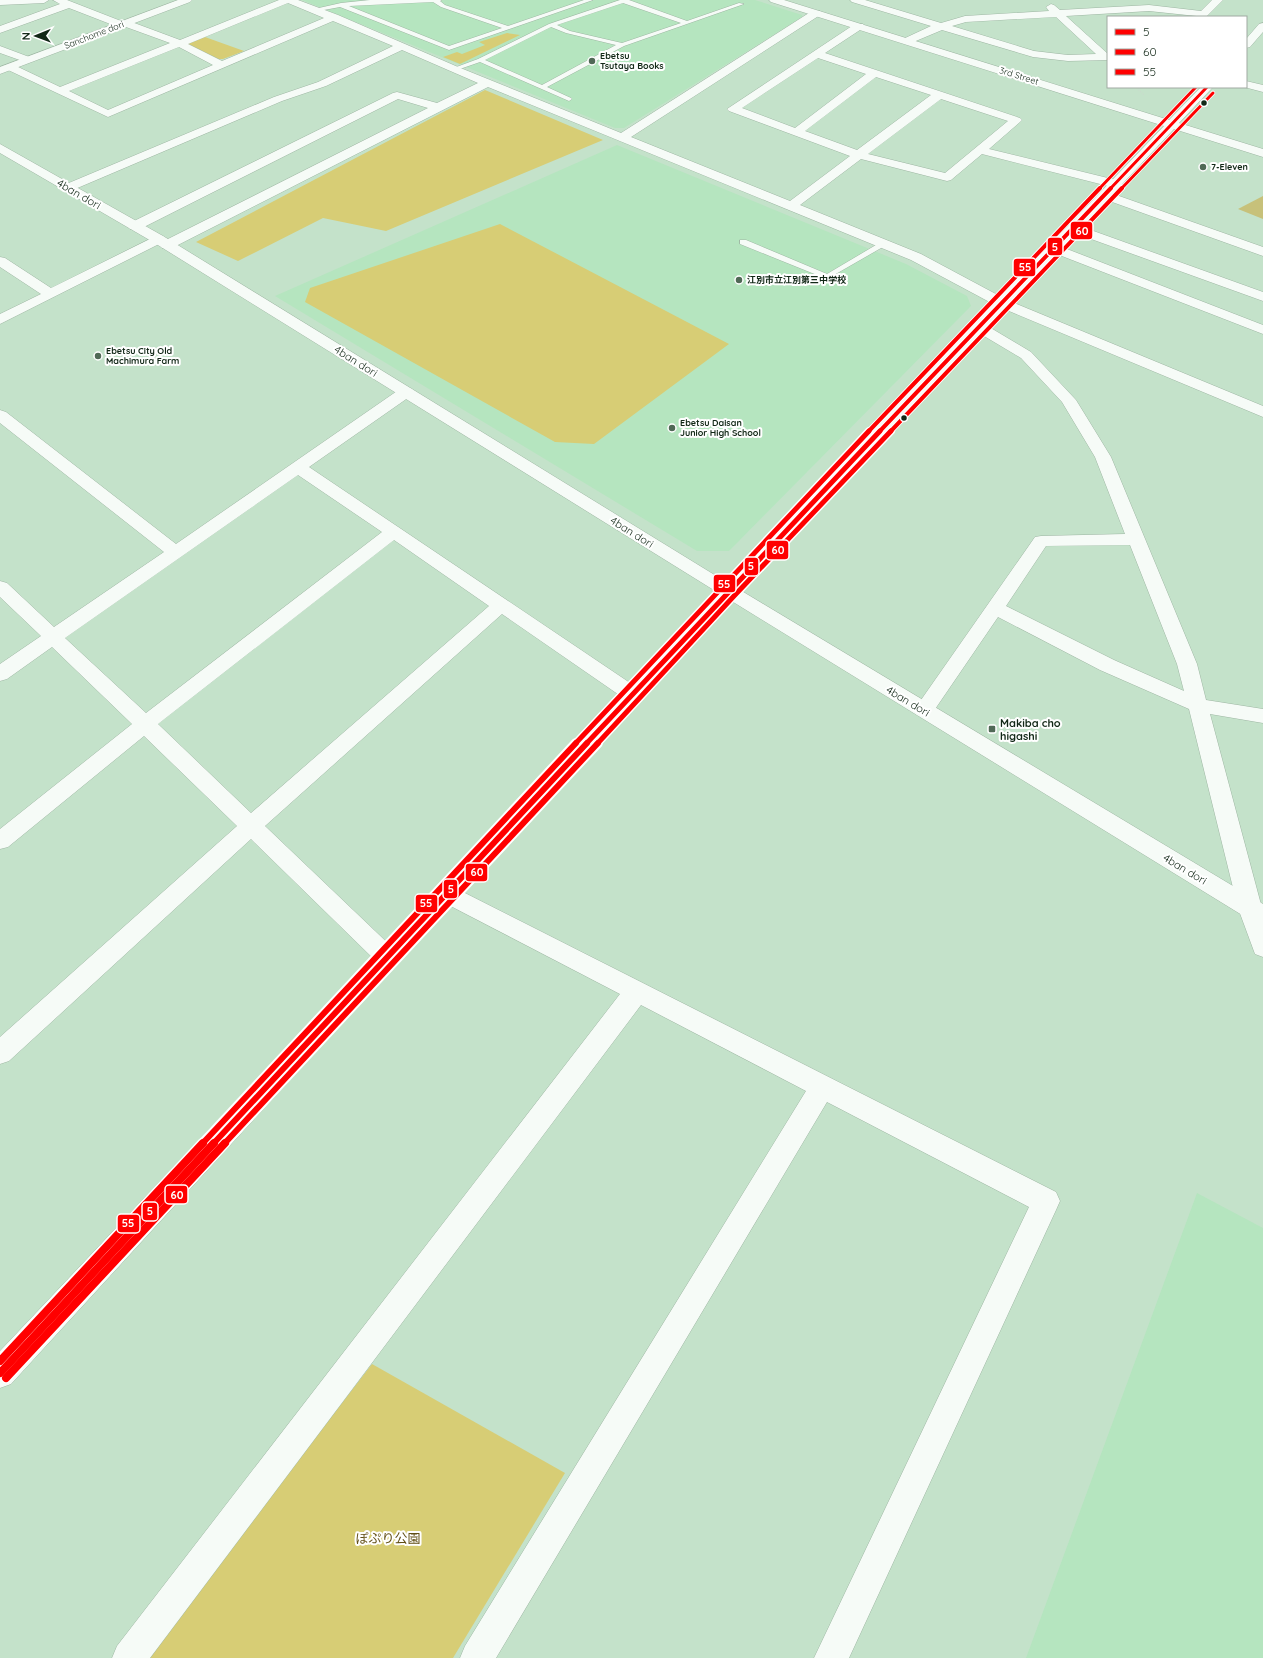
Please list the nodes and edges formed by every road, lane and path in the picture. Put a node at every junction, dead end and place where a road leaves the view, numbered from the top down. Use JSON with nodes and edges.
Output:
{"nodes":[{"id":1,"x":44,"y":0,"type":"edge"},
{"id":2,"x":58,"y":0,"type":"edge"},
{"id":3,"x":187,"y":0,"type":"edge"},
{"id":4,"x":288,"y":0,"type":"edge"},
{"id":5,"x":434,"y":0,"type":"edge"},
{"id":6,"x":439,"y":0,"type":"edge"},
{"id":7,"x":590,"y":0,"type":"edge"},
{"id":8,"x":729,"y":0,"type":"edge"},
{"id":9,"x":774,"y":0,"type":"edge"},
{"id":10,"x":855,"y":0,"type":"edge"},
{"id":11,"x":1044,"y":0,"type":"edge"},
{"id":12,"x":1218,"y":0,"type":"edge"},
{"id":13,"x":624,"y":1,"type":"edge"},
{"id":14,"x":0,"y":2,"type":"edge"},
{"id":15,"x":69,"y":4,"type":"junction"},
{"id":16,"x":341,"y":5,"type":"junction"},
{"id":17,"x":314,"y":10,"type":"junction"},
{"id":18,"x":1057,"y":12,"type":"junction"},
{"id":19,"x":816,"y":13,"type":"junction"},
{"id":20,"x":1201,"y":16,"type":"edge"},
{"id":21,"x":334,"y":18,"type":"junction"},
{"id":22,"x":688,"y":23,"type":"junction"},
{"id":23,"x":124,"y":24,"type":"junction"},
{"id":24,"x":551,"y":25,"type":"junction"},
{"id":25,"x":858,"y":26,"type":"junction"},
{"id":26,"x":942,"y":26,"type":"junction"},
{"id":27,"x":1263,"y":26,"type":"edge"},
{"id":28,"x":507,"y":28,"type":"junction"},
{"id":29,"x":0,"y":30,"type":"edge"},
{"id":30,"x":532,"y":33,"type":"junction"},
{"id":31,"x":907,"y":41,"type":"junction"},
{"id":32,"x":179,"y":43,"type":"junction"},
{"id":33,"x":1247,"y":44,"type":"edge"},
{"id":34,"x":622,"y":45,"type":"junction"},
{"id":35,"x":402,"y":46,"type":"junction"},
{"id":36,"x":0,"y":49,"type":"edge"},
{"id":37,"x":817,"y":54,"type":"junction"},
{"id":38,"x":1106,"y":57,"type":"edge"},
{"id":39,"x":28,"y":60,"type":"junction"},
{"id":40,"x":480,"y":60,"type":"junction"},
{"id":41,"x":222,"y":65,"type":"junction"},
{"id":42,"x":5,"y":69,"type":"edge"},
{"id":43,"x":454,"y":69,"type":"junction"},
{"id":44,"x":874,"y":73,"type":"junction"},
{"id":45,"x":488,"y":82,"type":"junction"},
{"id":46,"x":1247,"y":84,"type":"edge"},
{"id":47,"x":542,"y":87,"type":"junction"},
{"id":48,"x":1206,"y":88,"type":"edge"},
{"id":49,"x":1263,"y":89,"type":"edge"},
{"id":50,"x":60,"y":91,"type":"junction"},
{"id":51,"x":940,"y":94,"type":"junction"},
{"id":52,"x":569,"y":99,"type":"dead end"},
{"id":53,"x":438,"y":107,"type":"junction"},
{"id":54,"x":1172,"y":124,"type":"junction"},
{"id":55,"x":797,"y":132,"type":"junction"},
{"id":56,"x":622,"y":138,"type":"junction"},
{"id":57,"x":0,"y":148,"type":"edge"},
{"id":58,"x":980,"y":150,"type":"junction"},
{"id":59,"x":1263,"y":153,"type":"edge"},
{"id":60,"x":859,"y":155,"type":"junction"},
{"id":61,"x":1116,"y":184,"type":"junction"},
{"id":62,"x":68,"y":188,"type":"junction"},
{"id":63,"x":1105,"y":195,"type":"junction"},
{"id":64,"x":791,"y":206,"type":"junction"},
{"id":65,"x":135,"y":226,"type":"junction"},
{"id":66,"x":1074,"y":228,"type":"junction"},
{"id":67,"x":162,"y":242,"type":"junction"},
{"id":68,"x":743,"y":242,"type":"dead end"},
{"id":69,"x":884,"y":244,"type":"junction"},
{"id":70,"x":1054,"y":248,"type":"junction"},
{"id":71,"x":1263,"y":252,"type":"edge"},
{"id":72,"x":0,"y":261,"type":"edge"},
{"id":73,"x":51,"y":294,"type":"junction"},
{"id":74,"x":1263,"y":297,"type":"edge"},
{"id":75,"x":1002,"y":303,"type":"junction"},
{"id":76,"x":0,"y":320,"type":"edge"},
{"id":77,"x":979,"y":327,"type":"junction"},
{"id":78,"x":1263,"y":330,"type":"edge"},
{"id":79,"x":406,"y":392,"type":"junction"},
{"id":80,"x":1263,"y":412,"type":"edge"},
{"id":81,"x":0,"y":415,"type":"edge"},
{"id":82,"x":298,"y":467,"type":"junction"},
{"id":83,"x":393,"y":532,"type":"junction"},
{"id":84,"x":1136,"y":539,"type":"junction"},
{"id":85,"x":175,"y":552,"type":"junction"},
{"id":86,"x":0,"y":587,"type":"edge"},
{"id":87,"x":728,"y":591,"type":"junction"},
{"id":88,"x":501,"y":605,"type":"junction"},
{"id":89,"x":995,"y":608,"type":"junction"},
{"id":90,"x":54,"y":637,"type":"junction"},
{"id":91,"x":0,"y":674,"type":"edge"},
{"id":92,"x":632,"y":694,"type":"junction"},
{"id":93,"x":1197,"y":704,"type":"junction"},
{"id":94,"x":924,"y":710,"type":"junction"},
{"id":95,"x":1263,"y":716,"type":"edge"},
{"id":96,"x":145,"y":724,"type":"junction"},
{"id":97,"x":251,"y":826,"type":"junction"},
{"id":98,"x":0,"y":841,"type":"edge"},
{"id":99,"x":447,"y":894,"type":"junction"},
{"id":100,"x":1256,"y":912,"type":"edge"},
{"id":101,"x":1263,"y":947,"type":"edge"},
{"id":102,"x":388,"y":958,"type":"junction"},
{"id":103,"x":637,"y":991,"type":"junction"},
{"id":104,"x":0,"y":1053,"type":"edge"},
{"id":105,"x":822,"y":1087,"type":"junction"},
{"id":106,"x":0,"y":1373,"type":"edge"},
{"id":107,"x":129,"y":1658,"type":"edge"},
{"id":108,"x":477,"y":1658,"type":"edge"},
{"id":109,"x":830,"y":1658,"type":"edge"}],
"edges":[{"from":1,"to":14,"type":"street"},
{"from":2,"to":15,"type":"street"},
{"from":3,"to":23,"type":"street","name":"Sanchome dori"},
{"from":4,"to":17,"type":"street"},
{"from":4,"to":32,"type":"street"},
{"from":5,"to":6,"type":"lane"},
{"from":5,"to":16,"type":"lane"},
{"from":5,"to":28,"type":"lane"},
{"from":7,"to":28,"type":"lane"},
{"from":8,"to":22,"type":"lane"},
{"from":9,"to":19,"type":"street","name":"3rd Street"},
{"from":10,"to":26,"type":"street"},
{"from":11,"to":18,"type":"street"},
{"from":12,"to":20,"type":"street"},
{"from":13,"to":22,"type":"lane"},
{"from":13,"to":24,"type":"lane"},
{"from":15,"to":23,"type":"street"},
{"from":15,"to":29,"type":"street"},
{"from":16,"to":17,"type":"lane"},
{"from":16,"to":28,"type":"lane"},
{"from":17,"to":21,"type":"street"},
{"from":18,"to":20,"type":"street"},
{"from":18,"to":26,"type":"street"},
{"from":18,"to":38,"type":"street"},
{"from":19,"to":25,"type":"street","name":"3rd Street"},
{"from":19,"to":56,"type":"street"},
{"from":21,"to":35,"type":"street"},
{"from":21,"to":41,"type":"street"},
{"from":22,"to":34,"type":"lane"},
{"from":23,"to":32,"type":"street"},
{"from":23,"to":39,"type":"street","name":"Sanchome dori"},
{"from":24,"to":30,"type":"lane"},
{"from":24,"to":34,"type":"lane"},
{"from":25,"to":31,"type":"street","name":"3rd Street"},
{"from":25,"to":37,"type":"street"},
{"from":26,"to":31,"type":"street"},
{"from":26,"to":38,"type":"street"},
{"from":27,"to":33,"type":"street"},
{"from":28,"to":30,"type":"lane"},
{"from":30,"to":40,"type":"lane"},
{"from":31,"to":54,"type":"street","name":"3rd Street"},
{"from":32,"to":41,"type":"street"},
{"from":32,"to":50,"type":"street"},
{"from":34,"to":47,"type":"lane"},
{"from":35,"to":43,"type":"street"},
{"from":35,"to":62,"type":"street"},
{"from":36,"to":39,"type":"street"},
{"from":37,"to":44,"type":"street"},
{"from":37,"to":55,"type":"street"},
{"from":39,"to":42,"type":"street","name":"Sanchome dori"},
{"from":40,"to":43,"type":"lane"},
{"from":40,"to":47,"type":"lane"},
{"from":41,"to":50,"type":"street"},
{"from":42,"to":50,"type":"street"},
{"from":43,"to":45,"type":"street"},
{"from":44,"to":51,"type":"street"},
{"from":44,"to":55,"type":"street"},
{"from":45,"to":53,"type":"street"},
{"from":45,"to":56,"type":"street"},
{"from":46,"to":49,"type":"street"},
{"from":47,"to":52,"type":"lane"},
{"from":48,"to":54,"type":"street"},
{"from":51,"to":58,"type":"street"},
{"from":51,"to":60,"type":"street"},
{"from":53,"to":65,"type":"street"},
{"from":53,"to":67,"type":"street"},
{"from":54,"to":59,"type":"street","name":"3rd Street"},
{"from":54,"to":61,"type":"street"},
{"from":55,"to":60,"type":"street"},
{"from":56,"to":64,"type":"street"},
{"from":57,"to":62,"type":"street","name":"4ban dori"},
{"from":58,"to":60,"type":"street"},
{"from":58,"to":61,"type":"street"},
{"from":60,"to":64,"type":"street"},
{"from":61,"to":63,"type":"street"},
{"from":62,"to":65,"type":"street","name":"4ban dori"},
{"from":63,"to":66,"type":"street"},
{"from":63,"to":71,"type":"street"},
{"from":64,"to":69,"type":"street"},
{"from":65,"to":67,"type":"street","name":"4ban dori"},
{"from":66,"to":70,"type":"street"},
{"from":66,"to":74,"type":"street"},
{"from":67,"to":73,"type":"street"},
{"from":67,"to":79,"type":"street","name":"4ban dori"},
{"from":68,"to":69,"type":"lane"},
{"from":69,"to":75,"type":"street"},
{"from":70,"to":75,"type":"street"},
{"from":70,"to":78,"type":"street"},
{"from":72,"to":73,"type":"street"},
{"from":73,"to":76,"type":"street"},
{"from":75,"to":77,"type":"street"},
{"from":75,"to":80,"type":"street"},
{"from":77,"to":84,"type":"street"},
{"from":77,"to":87,"type":"street"},
{"from":79,"to":82,"type":"street"},
{"from":79,"to":87,"type":"street","name":"4ban dori"},
{"from":81,"to":85,"type":"street"},
{"from":82,"to":83,"type":"street"},
{"from":82,"to":85,"type":"street"},
{"from":83,"to":88,"type":"street"},
{"from":83,"to":96,"type":"street"},
{"from":84,"to":89,"type":"street"},
{"from":84,"to":93,"type":"street"},
{"from":85,"to":90,"type":"street"},
{"from":86,"to":90,"type":"street"},
{"from":87,"to":92,"type":"street"},
{"from":87,"to":94,"type":"street","name":"4ban dori"},
{"from":88,"to":92,"type":"street"},
{"from":88,"to":97,"type":"street"},
{"from":89,"to":93,"type":"street"},
{"from":89,"to":94,"type":"street"},
{"from":90,"to":91,"type":"street"},
{"from":90,"to":96,"type":"street"},
{"from":92,"to":99,"type":"street"},
{"from":93,"to":95,"type":"street"},
{"from":93,"to":100,"type":"street"},
{"from":94,"to":100,"type":"street","name":"4ban dori"},
{"from":96,"to":97,"type":"street"},
{"from":96,"to":98,"type":"street"},
{"from":97,"to":102,"type":"street"},
{"from":97,"to":104,"type":"street"},
{"from":99,"to":102,"type":"street"},
{"from":99,"to":103,"type":"street"},
{"from":100,"to":101,"type":"street"},
{"from":102,"to":106,"type":"street"},
{"from":103,"to":105,"type":"street"},
{"from":103,"to":107,"type":"street"},
{"from":105,"to":108,"type":"street"},
{"from":105,"to":109,"type":"street"}]}
